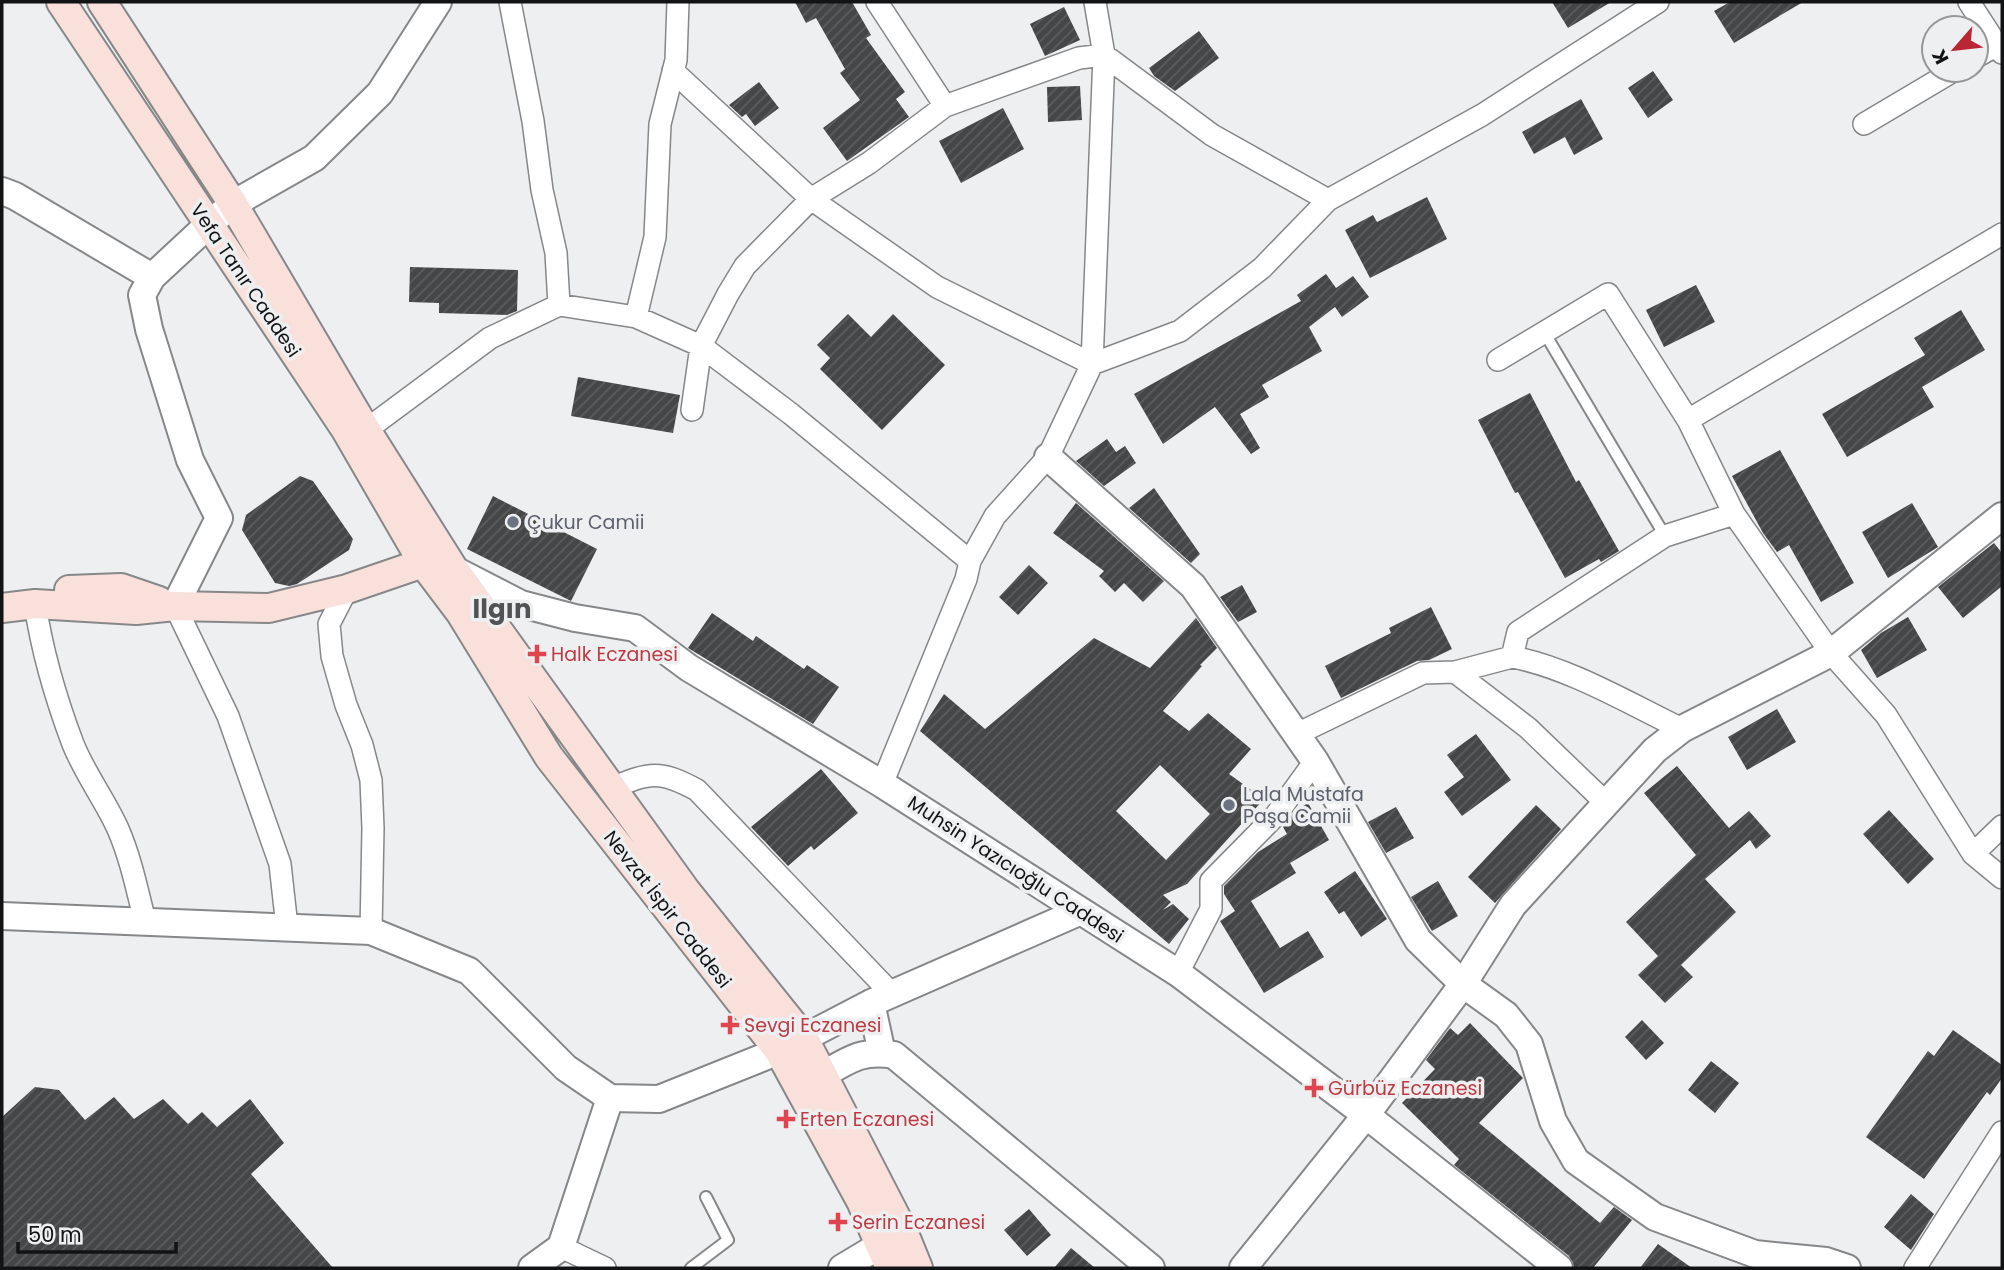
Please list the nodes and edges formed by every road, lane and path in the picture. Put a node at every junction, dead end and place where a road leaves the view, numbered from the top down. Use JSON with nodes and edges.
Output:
{"nodes":[{"id":1,"x":61,"y":2,"type":"edge"},
{"id":2,"x":102,"y":2,"type":"edge"},
{"id":3,"x":438,"y":2,"type":"edge"},
{"id":4,"x":510,"y":2,"type":"edge"},
{"id":5,"x":678,"y":2,"type":"edge"},
{"id":6,"x":877,"y":2,"type":"edge"},
{"id":7,"x":1095,"y":2,"type":"edge"},
{"id":8,"x":1658,"y":2,"type":"edge"},
{"id":9,"x":1969,"y":2,"type":"edge"},
{"id":10,"x":1999,"y":49,"type":"edge"},
{"id":11,"x":1104,"y":55,"type":"junction"},
{"id":12,"x":673,"y":71,"type":"junction"},
{"id":13,"x":1931,"y":84,"type":"edge"},
{"id":14,"x":945,"y":106,"type":"junction"},
{"id":15,"x":1864,"y":124,"type":"dead end"},
{"id":16,"x":2,"y":191,"type":"edge"},
{"id":17,"x":811,"y":199,"type":"junction"},
{"id":18,"x":1328,"y":200,"type":"junction"},
{"id":19,"x":233,"y":204,"type":"junction"},
{"id":20,"x":209,"y":224,"type":"junction"},
{"id":21,"x":2002,"y":234,"type":"edge"},
{"id":22,"x":152,"y":276,"type":"junction"},
{"id":23,"x":559,"y":305,"type":"junction"},
{"id":24,"x":636,"y":317,"type":"junction"},
{"id":25,"x":1544,"y":332,"type":"junction"},
{"id":26,"x":701,"y":346,"type":"junction"},
{"id":27,"x":1498,"y":360,"type":"dead end"},
{"id":28,"x":1092,"y":364,"type":"junction"},
{"id":29,"x":692,"y":410,"type":"dead end"},
{"id":30,"x":1688,"y":420,"type":"junction"},
{"id":31,"x":366,"y":430,"type":"junction"},
{"id":32,"x":1048,"y":457,"type":"junction"},
{"id":33,"x":1734,"y":514,"type":"junction"},
{"id":34,"x":2002,"y":516,"type":"edge"},
{"id":35,"x":1665,"y":536,"type":"junction"},
{"id":36,"x":970,"y":561,"type":"junction"},
{"id":37,"x":424,"y":563,"type":"junction"},
{"id":38,"x":453,"y":568,"type":"junction"},
{"id":39,"x":347,"y":589,"type":"junction"},
{"id":40,"x":2,"y":593,"type":"edge"},
{"id":41,"x":35,"y":604,"type":"junction"},
{"id":42,"x":175,"y":607,"type":"junction"},
{"id":43,"x":2,"y":608,"type":"edge"},
{"id":44,"x":1831,"y":653,"type":"junction"},
{"id":45,"x":1512,"y":657,"type":"junction"},
{"id":46,"x":1455,"y":672,"type":"junction"},
{"id":47,"x":1682,"y":729,"type":"junction"},
{"id":48,"x":1297,"y":734,"type":"junction"},
{"id":49,"x":1315,"y":761,"type":"junction"},
{"id":50,"x":882,"y":784,"type":"junction"},
{"id":51,"x":612,"y":788,"type":"junction"},
{"id":52,"x":1606,"y":803,"type":"junction"},
{"id":53,"x":2002,"y":826,"type":"edge"},
{"id":54,"x":1973,"y":854,"type":"junction"},
{"id":55,"x":2002,"y":878,"type":"edge"},
{"id":56,"x":1081,"y":911,"type":"junction"},
{"id":57,"x":2,"y":916,"type":"edge"},
{"id":58,"x":145,"y":921,"type":"junction"},
{"id":59,"x":287,"y":927,"type":"junction"},
{"id":60,"x":371,"y":930,"type":"junction"},
{"id":61,"x":1178,"y":973,"type":"junction"},
{"id":62,"x":1463,"y":984,"type":"junction"},
{"id":63,"x":881,"y":998,"type":"junction"},
{"id":64,"x":803,"y":1037,"type":"junction"},
{"id":65,"x":779,"y":1051,"type":"junction"},
{"id":66,"x":882,"y":1053,"type":"junction"},
{"id":67,"x":823,"y":1074,"type":"junction"},
{"id":68,"x":610,"y":1098,"type":"junction"},
{"id":69,"x":1366,"y":1115,"type":"junction"},
{"id":70,"x":2002,"y":1132,"type":"edge"},
{"id":71,"x":706,"y":1197,"type":"dead end"},
{"id":72,"x":561,"y":1247,"type":"junction"},
{"id":73,"x":891,"y":1248,"type":"edge"},
{"id":74,"x":532,"y":1268,"type":"edge"},
{"id":75,"x":606,"y":1268,"type":"edge"},
{"id":76,"x":691,"y":1268,"type":"edge"},
{"id":77,"x":842,"y":1268,"type":"edge"},
{"id":78,"x":918,"y":1268,"type":"edge"},
{"id":79,"x":1151,"y":1268,"type":"edge"},
{"id":80,"x":1243,"y":1268,"type":"edge"},
{"id":81,"x":1559,"y":1268,"type":"edge"},
{"id":82,"x":1847,"y":1268,"type":"edge"},
{"id":83,"x":1914,"y":1268,"type":"edge"}],
"edges":[{"from":1,"to":20,"type":"main road","name":"Vefa Tanır Caddesi"},
{"from":2,"to":19,"type":"main road","name":"Vefa Tanır Caddesi"},
{"from":3,"to":19,"type":"street"},
{"from":4,"to":23,"type":"street"},
{"from":5,"to":12,"type":"street"},
{"from":6,"to":14,"type":"street"},
{"from":7,"to":11,"type":"street"},
{"from":8,"to":18,"type":"street"},
{"from":9,"to":10,"type":"street"},
{"from":11,"to":14,"type":"street"},
{"from":11,"to":18,"type":"street"},
{"from":11,"to":28,"type":"street"},
{"from":12,"to":17,"type":"street"},
{"from":12,"to":24,"type":"street"},
{"from":13,"to":15,"type":"street"},
{"from":14,"to":17,"type":"street"},
{"from":16,"to":22,"type":"street"},
{"from":17,"to":26,"type":"street"},
{"from":17,"to":28,"type":"street"},
{"from":18,"to":28,"type":"street"},
{"from":19,"to":20,"type":"street"},
{"from":19,"to":31,"type":"main road","name":"Vefa Tanır Caddesi"},
{"from":20,"to":22,"type":"street"},
{"from":20,"to":37,"type":"main road","name":"Vefa Tanır Caddesi"},
{"from":21,"to":30,"type":"street"},
{"from":22,"to":42,"type":"street"},
{"from":23,"to":24,"type":"street"},
{"from":23,"to":31,"type":"street"},
{"from":24,"to":26,"type":"street"},
{"from":25,"to":27,"type":"street"},
{"from":25,"to":30,"type":"street"},
{"from":25,"to":35,"type":"lane"},
{"from":26,"to":29,"type":"street"},
{"from":26,"to":36,"type":"street"},
{"from":28,"to":32,"type":"street"},
{"from":30,"to":33,"type":"street"},
{"from":31,"to":38,"type":"main road","name":"Vefa Tanır Caddesi"},
{"from":32,"to":36,"type":"street"},
{"from":32,"to":48,"type":"street"},
{"from":33,"to":35,"type":"street"},
{"from":33,"to":44,"type":"street"},
{"from":34,"to":44,"type":"street"},
{"from":35,"to":45,"type":"street"},
{"from":36,"to":50,"type":"street"},
{"from":37,"to":38,"type":"street","name":"Muhsin Yazıcıoğlu Caddesi"},
{"from":37,"to":39,"type":"main road"},
{"from":37,"to":65,"type":"main road","name":"Nevzat İspir Caddesi"},
{"from":38,"to":50,"type":"street","name":"Muhsin Yazıcıoğlu Caddesi"},
{"from":38,"to":51,"type":"main road","name":"Nevzat İspir Caddesi"},
{"from":39,"to":42,"type":"main road"},
{"from":39,"to":60,"type":"street"},
{"from":40,"to":42,"type":"main road"},
{"from":41,"to":42,"type":"main road"},
{"from":41,"to":43,"type":"main road"},
{"from":41,"to":58,"type":"street"},
{"from":42,"to":59,"type":"street"},
{"from":44,"to":47,"type":"street"},
{"from":44,"to":54,"type":"street"},
{"from":45,"to":46,"type":"street"},
{"from":45,"to":47,"type":"street"},
{"from":46,"to":48,"type":"street"},
{"from":46,"to":52,"type":"street"},
{"from":47,"to":52,"type":"street"},
{"from":48,"to":49,"type":"street"},
{"from":49,"to":61,"type":"street"},
{"from":49,"to":62,"type":"street"},
{"from":50,"to":56,"type":"street","name":"Muhsin Yazıcıoğlu Caddesi"},
{"from":51,"to":63,"type":"street"},
{"from":51,"to":64,"type":"main road","name":"Nevzat İspir Caddesi"},
{"from":52,"to":62,"type":"street"},
{"from":53,"to":54,"type":"street"},
{"from":54,"to":55,"type":"street"},
{"from":56,"to":61,"type":"street","name":"Muhsin Yazıcıoğlu Caddesi"},
{"from":56,"to":63,"type":"street"},
{"from":57,"to":58,"type":"street"},
{"from":58,"to":59,"type":"street"},
{"from":59,"to":60,"type":"street"},
{"from":60,"to":68,"type":"street"},
{"from":61,"to":69,"type":"street","name":"Muhsin Yazıcıoğlu Caddesi"},
{"from":62,"to":69,"type":"street"},
{"from":62,"to":82,"type":"street"},
{"from":63,"to":64,"type":"street"},
{"from":63,"to":66,"type":"street"},
{"from":64,"to":65,"type":"street"},
{"from":64,"to":67,"type":"main road","name":"Nevzat İspir Caddesi"},
{"from":65,"to":68,"type":"street"},
{"from":65,"to":73,"type":"main road","name":"Nevzat İspir Caddesi"},
{"from":66,"to":67,"type":"street"},
{"from":66,"to":79,"type":"street"},
{"from":67,"to":73,"type":"main road","name":"Nevzat İspir Caddesi"},
{"from":68,"to":72,"type":"street"},
{"from":69,"to":80,"type":"street"},
{"from":69,"to":81,"type":"street","name":"Muhsin Yazıcıoğlu Caddesi"},
{"from":70,"to":83,"type":"street"},
{"from":71,"to":76,"type":"lane"},
{"from":72,"to":74,"type":"street"},
{"from":72,"to":75,"type":"street"},
{"from":73,"to":77,"type":"street"},
{"from":73,"to":78,"type":"main road","name":"Nevzat İspir Caddesi"}]}
